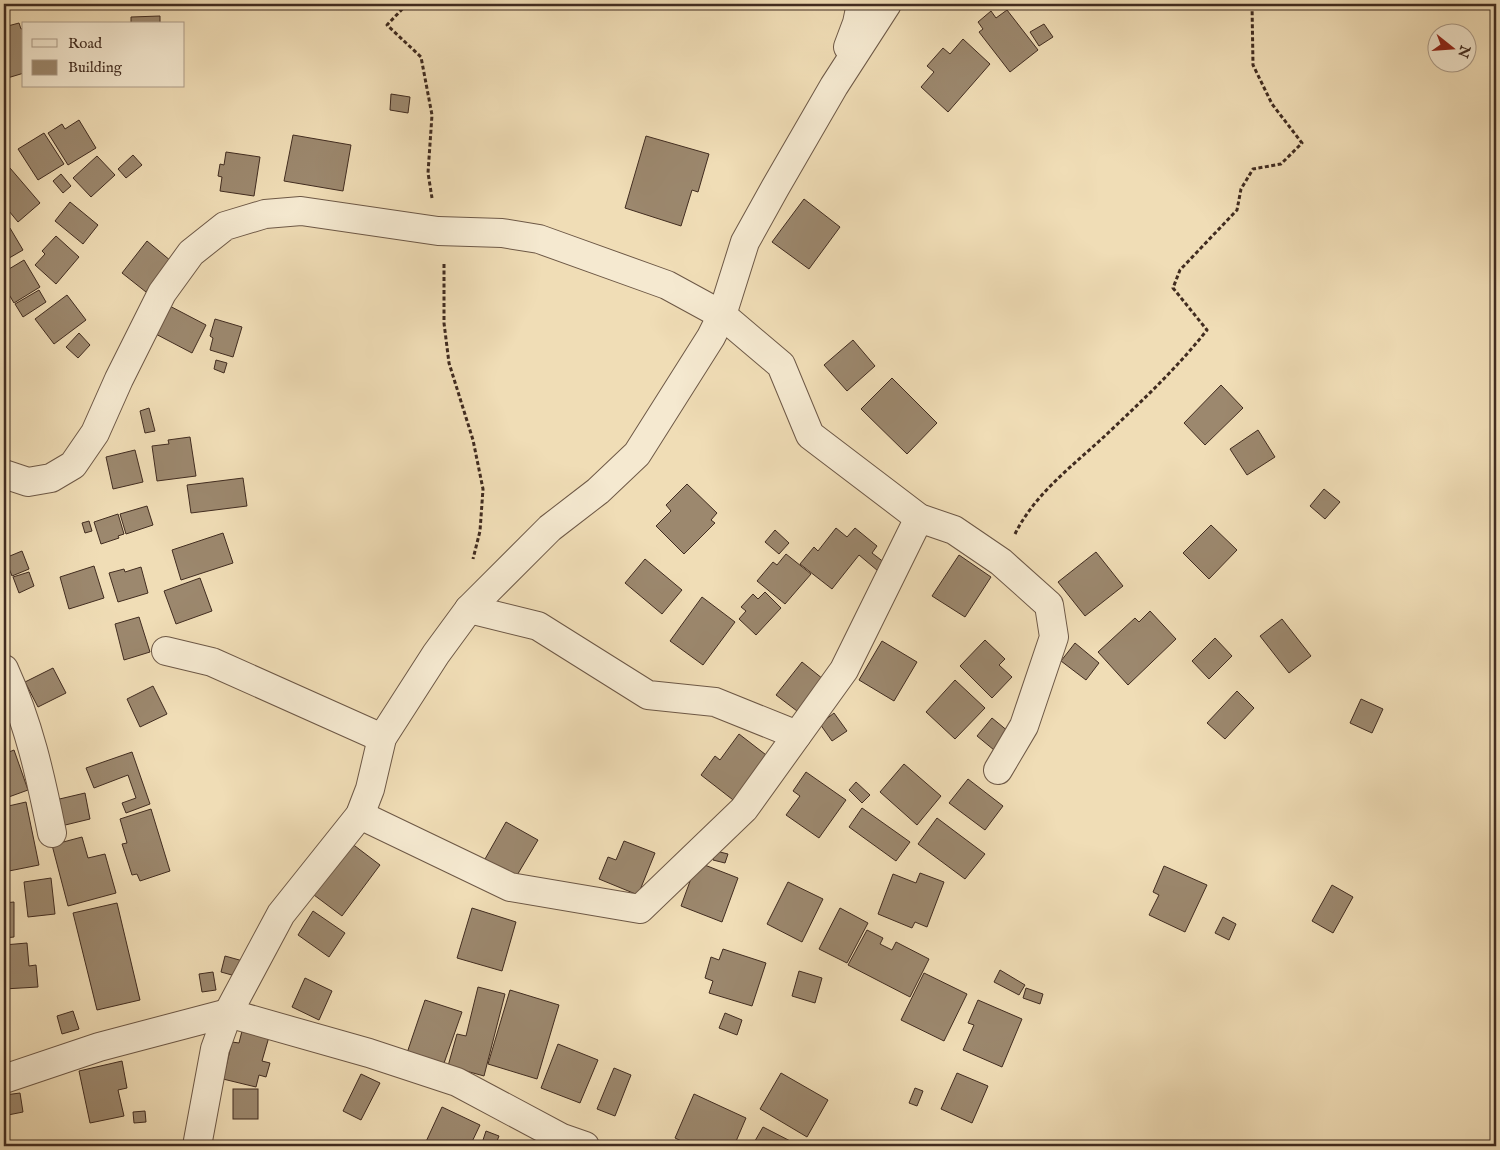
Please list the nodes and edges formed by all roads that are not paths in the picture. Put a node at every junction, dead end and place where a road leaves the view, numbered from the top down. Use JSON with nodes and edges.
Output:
{"nodes":[{"id":1,"x":861,"y":4,"type":"edge"},
{"id":2,"x":887,"y":4,"type":"edge"},
{"id":3,"x":834,"y":86,"type":"junction"},
{"id":4,"x":722,"y":315,"type":"junction"},
{"id":5,"x":4,"y":474,"type":"edge"},
{"id":6,"x":919,"y":518,"type":"junction"},
{"id":7,"x":469,"y":609,"type":"junction"},
{"id":8,"x":166,"y":651,"type":"dead end"},
{"id":9,"x":4,"y":669,"type":"edge"},
{"id":10,"x":797,"y":735,"type":"junction"},
{"id":11,"x":382,"y":738,"type":"junction"},
{"id":12,"x":998,"y":770,"type":"dead end"},
{"id":13,"x":360,"y":815,"type":"junction"},
{"id":14,"x":52,"y":833,"type":"dead end"},
{"id":15,"x":228,"y":1013,"type":"junction"},
{"id":16,"x":4,"y":1079,"type":"edge"},
{"id":17,"x":197,"y":1146,"type":"edge"},
{"id":18,"x":585,"y":1146,"type":"edge"}],
"edges":[{"from":1,"to":3,"type":"street"},
{"from":2,"to":3,"type":"street"},
{"from":3,"to":4,"type":"street"},
{"from":4,"to":5,"type":"street"},
{"from":4,"to":6,"type":"street"},
{"from":4,"to":7,"type":"street"},
{"from":6,"to":10,"type":"street"},
{"from":6,"to":12,"type":"street"},
{"from":7,"to":10,"type":"street"},
{"from":7,"to":11,"type":"street"},
{"from":8,"to":11,"type":"street"},
{"from":9,"to":14,"type":"street"},
{"from":10,"to":13,"type":"street"},
{"from":11,"to":13,"type":"street"},
{"from":13,"to":15,"type":"street"},
{"from":15,"to":16,"type":"street"},
{"from":15,"to":17,"type":"street"},
{"from":15,"to":18,"type":"street"}]}
